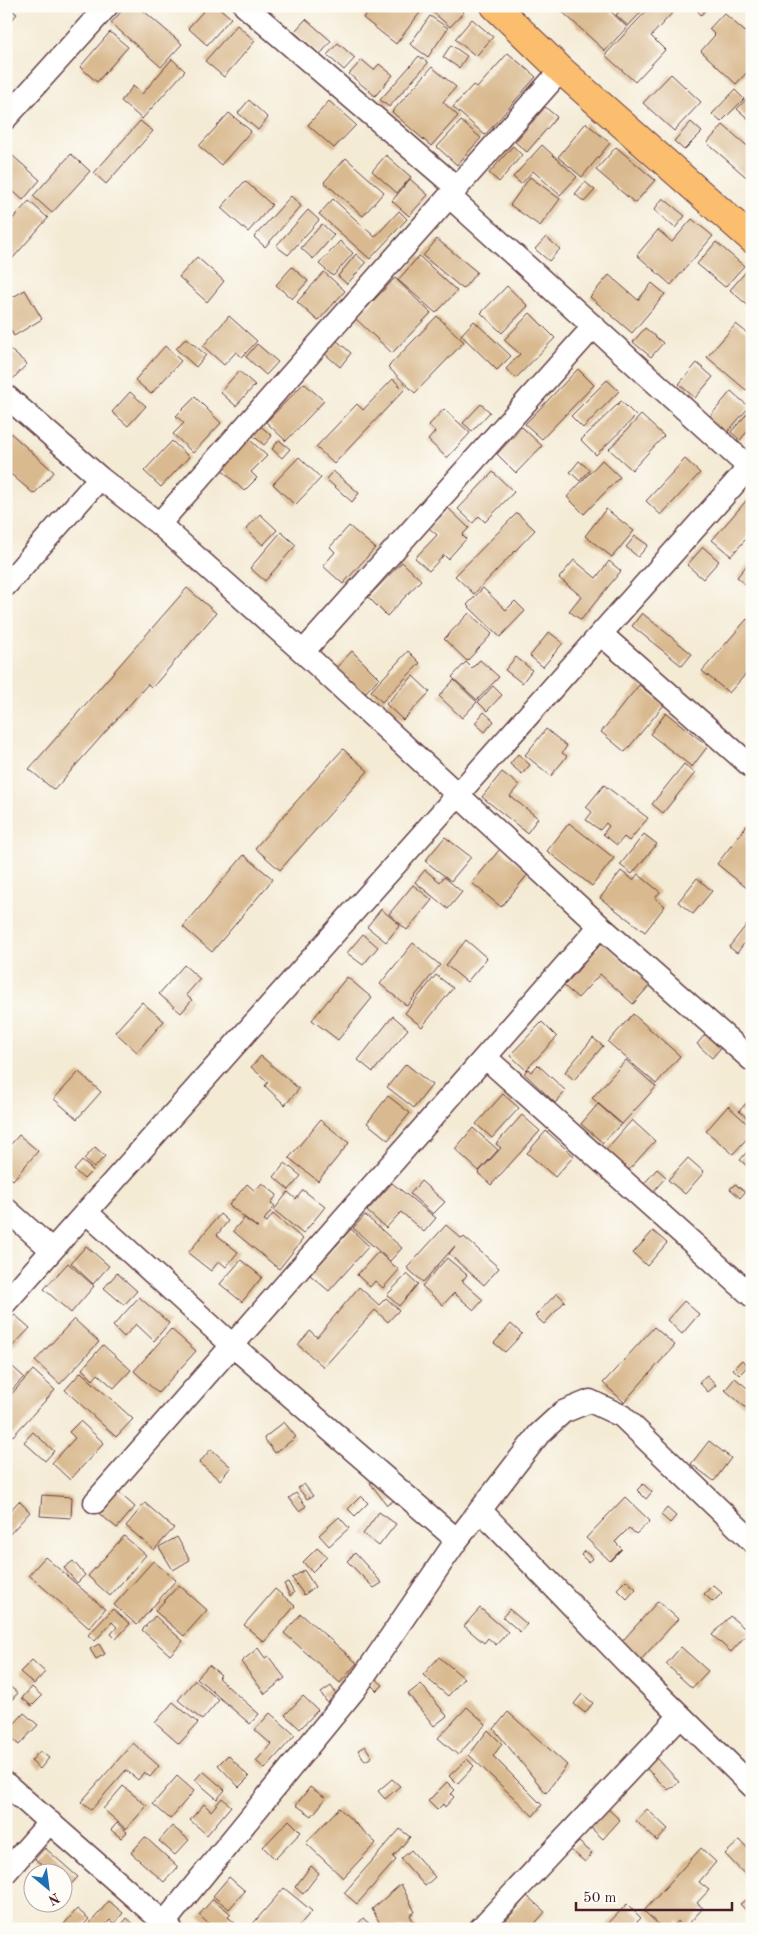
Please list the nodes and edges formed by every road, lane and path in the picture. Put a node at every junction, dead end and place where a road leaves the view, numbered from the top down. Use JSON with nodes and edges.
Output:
{"nodes":[{"id":1,"x":107,"y":6,"type":"edge"},
{"id":2,"x":245,"y":6,"type":"edge"},
{"id":3,"x":495,"y":6,"type":"edge"},
{"id":4,"x":561,"y":70,"type":"junction"},
{"id":5,"x":6,"y":118,"type":"edge"},
{"id":6,"x":453,"y":193,"type":"junction"},
{"id":7,"x":752,"y":239,"type":"edge"},
{"id":8,"x":594,"y":326,"type":"junction"},
{"id":9,"x":6,"y":396,"type":"edge"},
{"id":10,"x":751,"y":467,"type":"edge"},
{"id":11,"x":100,"y":478,"type":"junction"},
{"id":12,"x":159,"y":524,"type":"junction"},
{"id":13,"x":6,"y":585,"type":"edge"},
{"id":14,"x":601,"y":634,"type":"junction"},
{"id":15,"x":304,"y":652,"type":"junction"},
{"id":16,"x":752,"y":767,"type":"edge"},
{"id":17,"x":458,"y":793,"type":"junction"},
{"id":18,"x":600,"y":926,"type":"junction"},
{"id":19,"x":486,"y":1058,"type":"junction"},
{"id":20,"x":752,"y":1060,"type":"edge"},
{"id":21,"x":6,"y":1209,"type":"edge"},
{"id":22,"x":86,"y":1212,"type":"junction"},
{"id":23,"x":52,"y":1250,"type":"junction"},
{"id":24,"x":752,"y":1296,"type":"edge"},
{"id":25,"x":6,"y":1302,"type":"edge"},
{"id":26,"x":232,"y":1345,"type":"junction"},
{"id":27,"x":95,"y":1502,"type":"dead end"},
{"id":28,"x":480,"y":1510,"type":"junction"},
{"id":29,"x":457,"y":1540,"type":"junction"},
{"id":30,"x":752,"y":1541,"type":"edge"},
{"id":31,"x":680,"y":1716,"type":"junction"},
{"id":32,"x":6,"y":1784,"type":"edge"},
{"id":33,"x":752,"y":1786,"type":"edge"},
{"id":34,"x":50,"y":1822,"type":"junction"},
{"id":35,"x":6,"y":1872,"type":"edge"},
{"id":36,"x":167,"y":1926,"type":"edge"},
{"id":37,"x":480,"y":1929,"type":"edge"}],
"edges":[{"from":1,"to":5,"type":"street"},
{"from":2,"to":6,"type":"street"},
{"from":3,"to":4,"type":"main road"},
{"from":4,"to":6,"type":"street"},
{"from":4,"to":7,"type":"main road"},
{"from":6,"to":8,"type":"street"},
{"from":6,"to":12,"type":"street"},
{"from":8,"to":10,"type":"street"},
{"from":8,"to":15,"type":"street"},
{"from":9,"to":11,"type":"street"},
{"from":10,"to":14,"type":"street"},
{"from":11,"to":12,"type":"street"},
{"from":11,"to":13,"type":"street"},
{"from":12,"to":15,"type":"street"},
{"from":14,"to":16,"type":"street"},
{"from":14,"to":17,"type":"street"},
{"from":15,"to":17,"type":"street"},
{"from":17,"to":18,"type":"street"},
{"from":17,"to":22,"type":"street"},
{"from":18,"to":19,"type":"street"},
{"from":18,"to":20,"type":"street"},
{"from":19,"to":24,"type":"street"},
{"from":19,"to":26,"type":"street"},
{"from":21,"to":23,"type":"street"},
{"from":22,"to":23,"type":"street"},
{"from":22,"to":26,"type":"street"},
{"from":23,"to":25,"type":"street"},
{"from":26,"to":27,"type":"street"},
{"from":26,"to":29,"type":"street"},
{"from":28,"to":29,"type":"street"},
{"from":28,"to":30,"type":"street"},
{"from":28,"to":31,"type":"street"},
{"from":29,"to":36,"type":"street"},
{"from":31,"to":33,"type":"street"},
{"from":31,"to":37,"type":"street"},
{"from":32,"to":34,"type":"street"},
{"from":34,"to":35,"type":"street"},
{"from":34,"to":36,"type":"street"}]}
